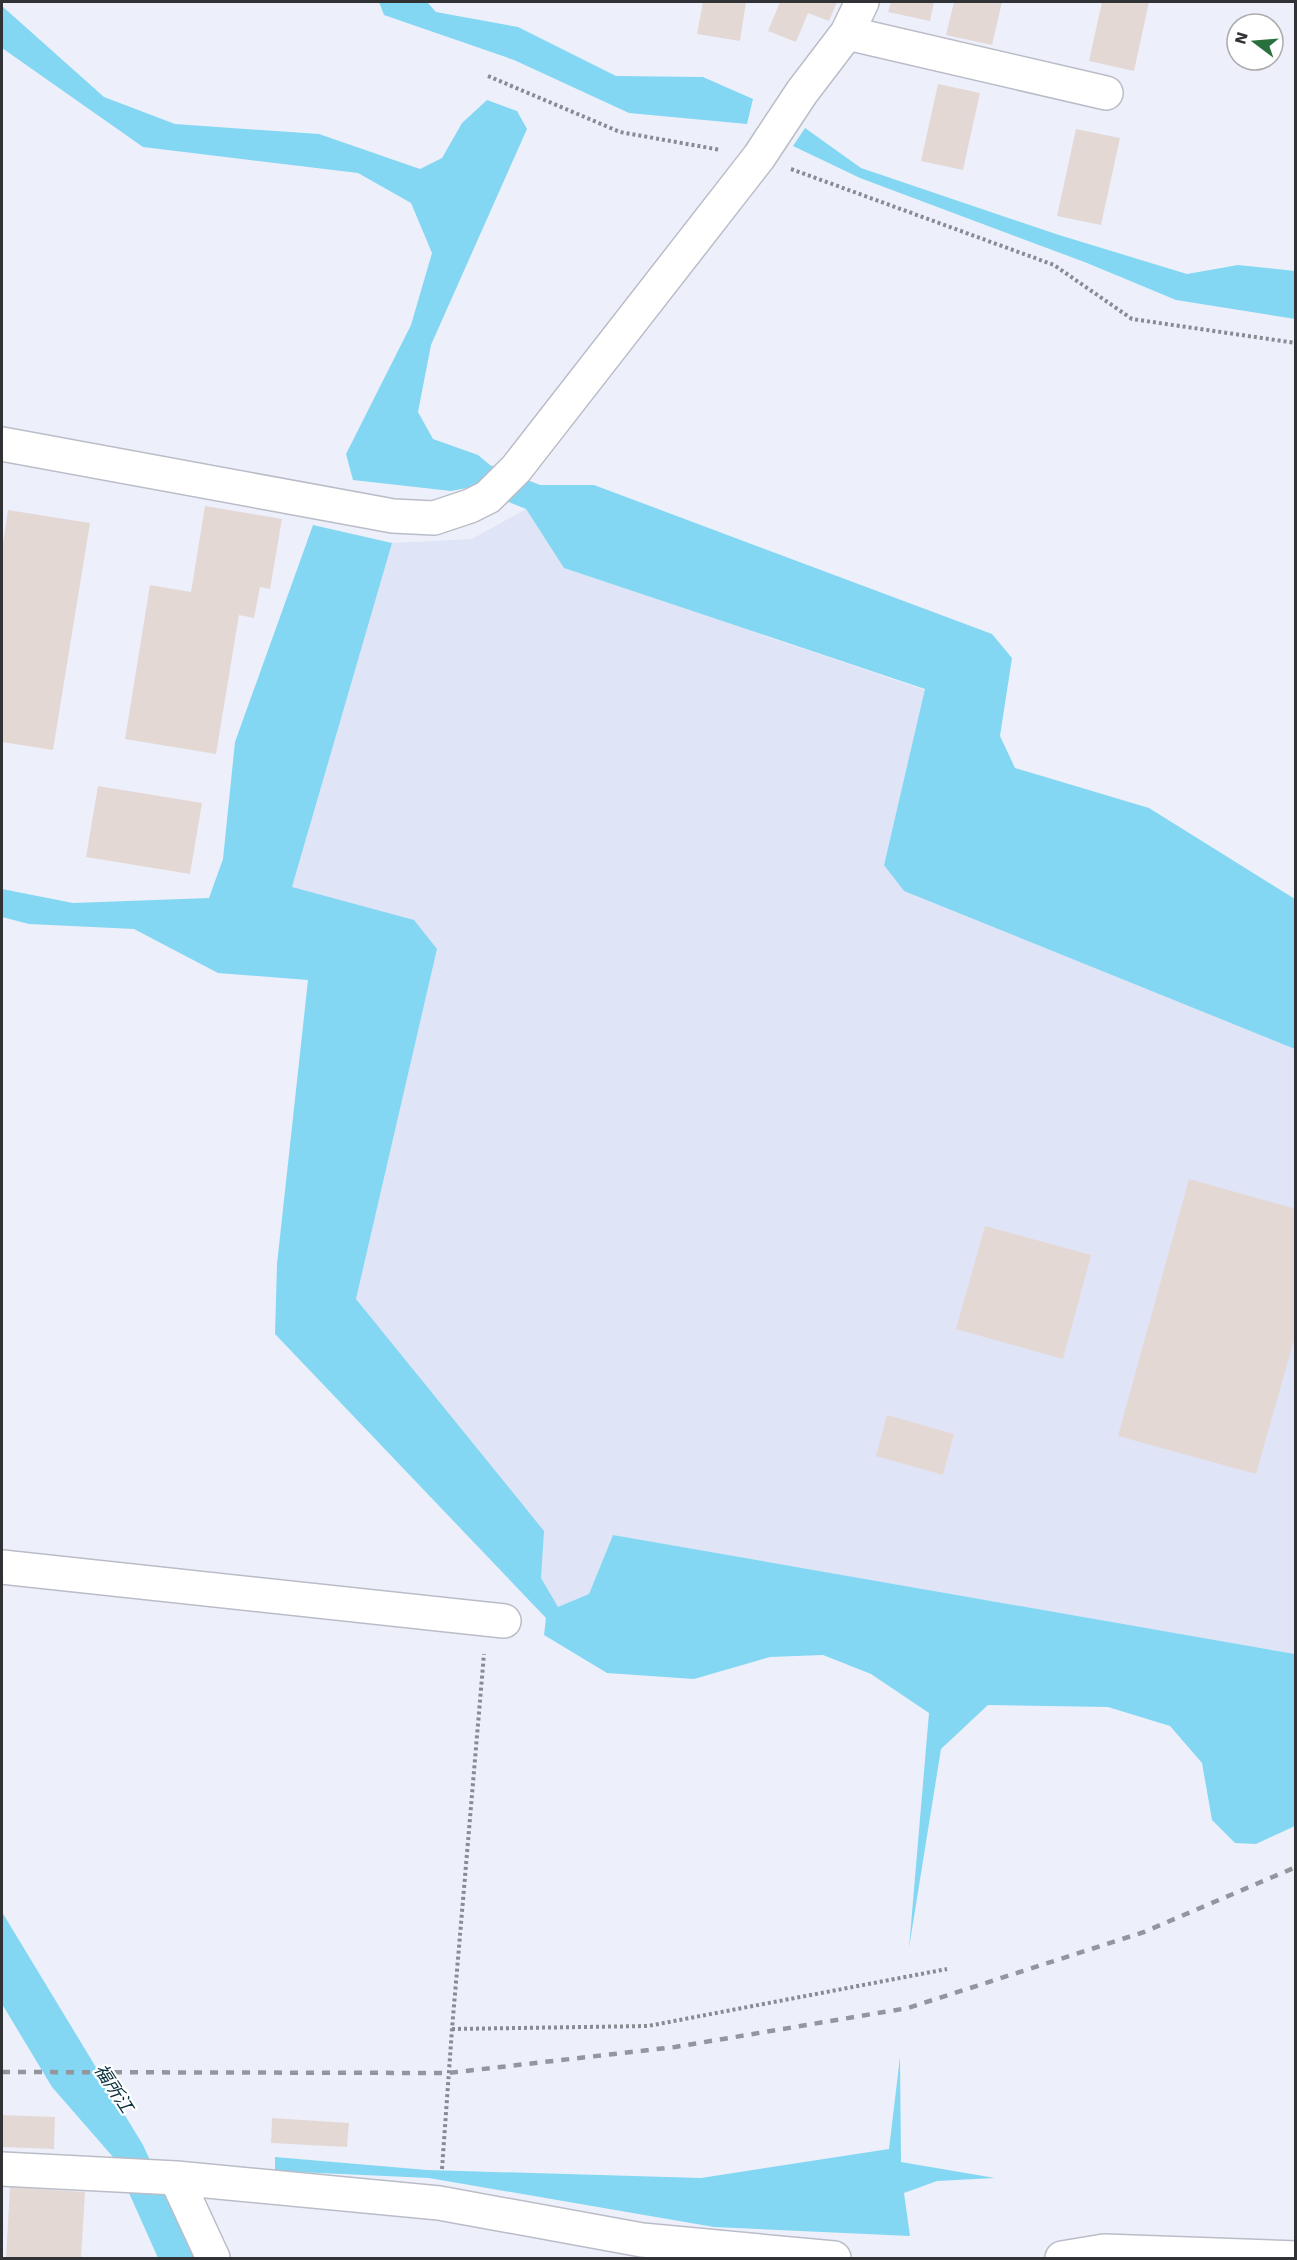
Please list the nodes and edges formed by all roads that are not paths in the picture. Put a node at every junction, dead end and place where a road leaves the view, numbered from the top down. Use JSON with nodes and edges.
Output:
{"nodes":[{"id":1,"x":862,"y":2,"type":"edge"},
{"id":2,"x":848,"y":33,"type":"junction"},
{"id":3,"x":1106,"y":93,"type":"dead end"},
{"id":4,"x":2,"y":444,"type":"edge"},
{"id":5,"x":2,"y":1567,"type":"edge"},
{"id":6,"x":504,"y":1621,"type":"road end"},
{"id":7,"x":2,"y":2169,"type":"edge"},
{"id":8,"x":176,"y":2178,"type":"junction"},
{"id":9,"x":1296,"y":2258,"type":"edge"},
{"id":10,"x":213,"y":2259,"type":"edge"},
{"id":11,"x":834,"y":2259,"type":"edge"},
{"id":12,"x":1062,"y":2259,"type":"edge"}],
"edges":[{"from":1,"to":2,"type":"street"},
{"from":2,"to":3,"type":"street"},
{"from":2,"to":4,"type":"street"},
{"from":5,"to":6,"type":"street"},
{"from":7,"to":8,"type":"street"},
{"from":8,"to":10,"type":"street"},
{"from":8,"to":11,"type":"street"},
{"from":9,"to":12,"type":"street"}]}
